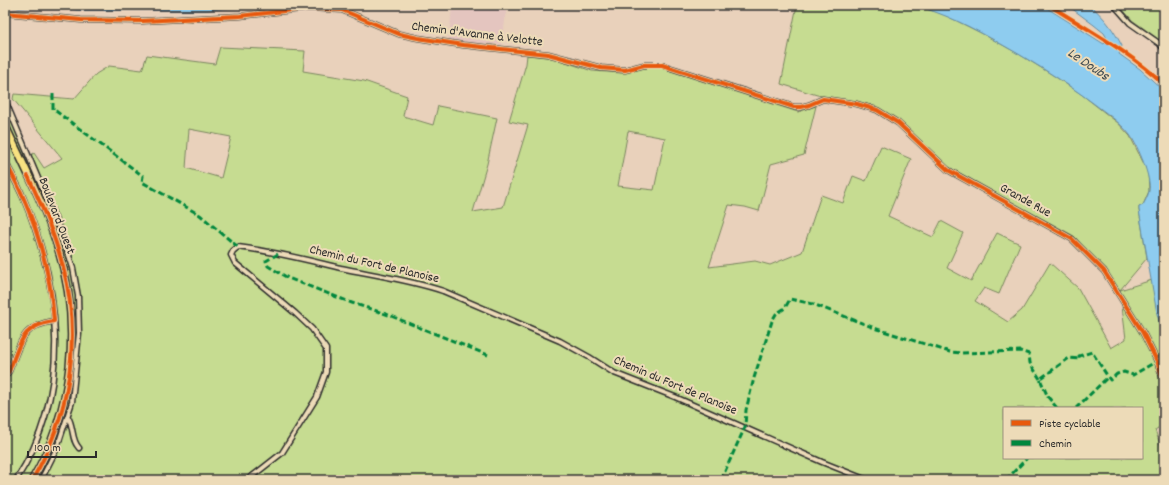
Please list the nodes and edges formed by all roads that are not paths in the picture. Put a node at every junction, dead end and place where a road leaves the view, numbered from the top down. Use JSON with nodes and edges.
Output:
{"nodes":[{"id":1,"x":1114,"y":5,"type":"edge"},
{"id":2,"x":5,"y":13,"type":"edge"},
{"id":3,"x":1164,"y":49,"type":"edge"},
{"id":4,"x":823,"y":99,"type":"joint"},
{"id":5,"x":5,"y":100,"type":"edge"},
{"id":6,"x":5,"y":125,"type":"edge"},
{"id":7,"x":5,"y":162,"type":"edge"},
{"id":8,"x":54,"y":321,"type":"junction"},
{"id":9,"x":5,"y":376,"type":"edge"},
{"id":10,"x":1164,"y":381,"type":"edge"},
{"id":11,"x":68,"y":417,"type":"junction"},
{"id":12,"x":79,"y":448,"type":"dead end"},
{"id":13,"x":16,"y":480,"type":"edge"},
{"id":14,"x":32,"y":480,"type":"edge"},
{"id":15,"x":41,"y":480,"type":"edge"},
{"id":16,"x":247,"y":480,"type":"edge"},
{"id":17,"x":868,"y":480,"type":"edge"}],
"edges":[{"from":1,"to":3,"type":"street"},
{"from":2,"to":4,"type":"street","name":"Chemin d'Avanne à Velotte"},
{"from":4,"to":10,"type":"street","name":"Grande Rue"},
{"from":5,"to":11,"type":"street"},
{"from":6,"to":14,"type":"main road","name":"Boulevard Ouest"},
{"from":7,"to":8,"type":"street"},
{"from":8,"to":9,"type":"street"},
{"from":8,"to":13,"type":"street"},
{"from":11,"to":12,"type":"street"},
{"from":11,"to":15,"type":"street"},
{"from":16,"to":17,"type":"street","name":"Chemin du Fort de Planoise"}]}
